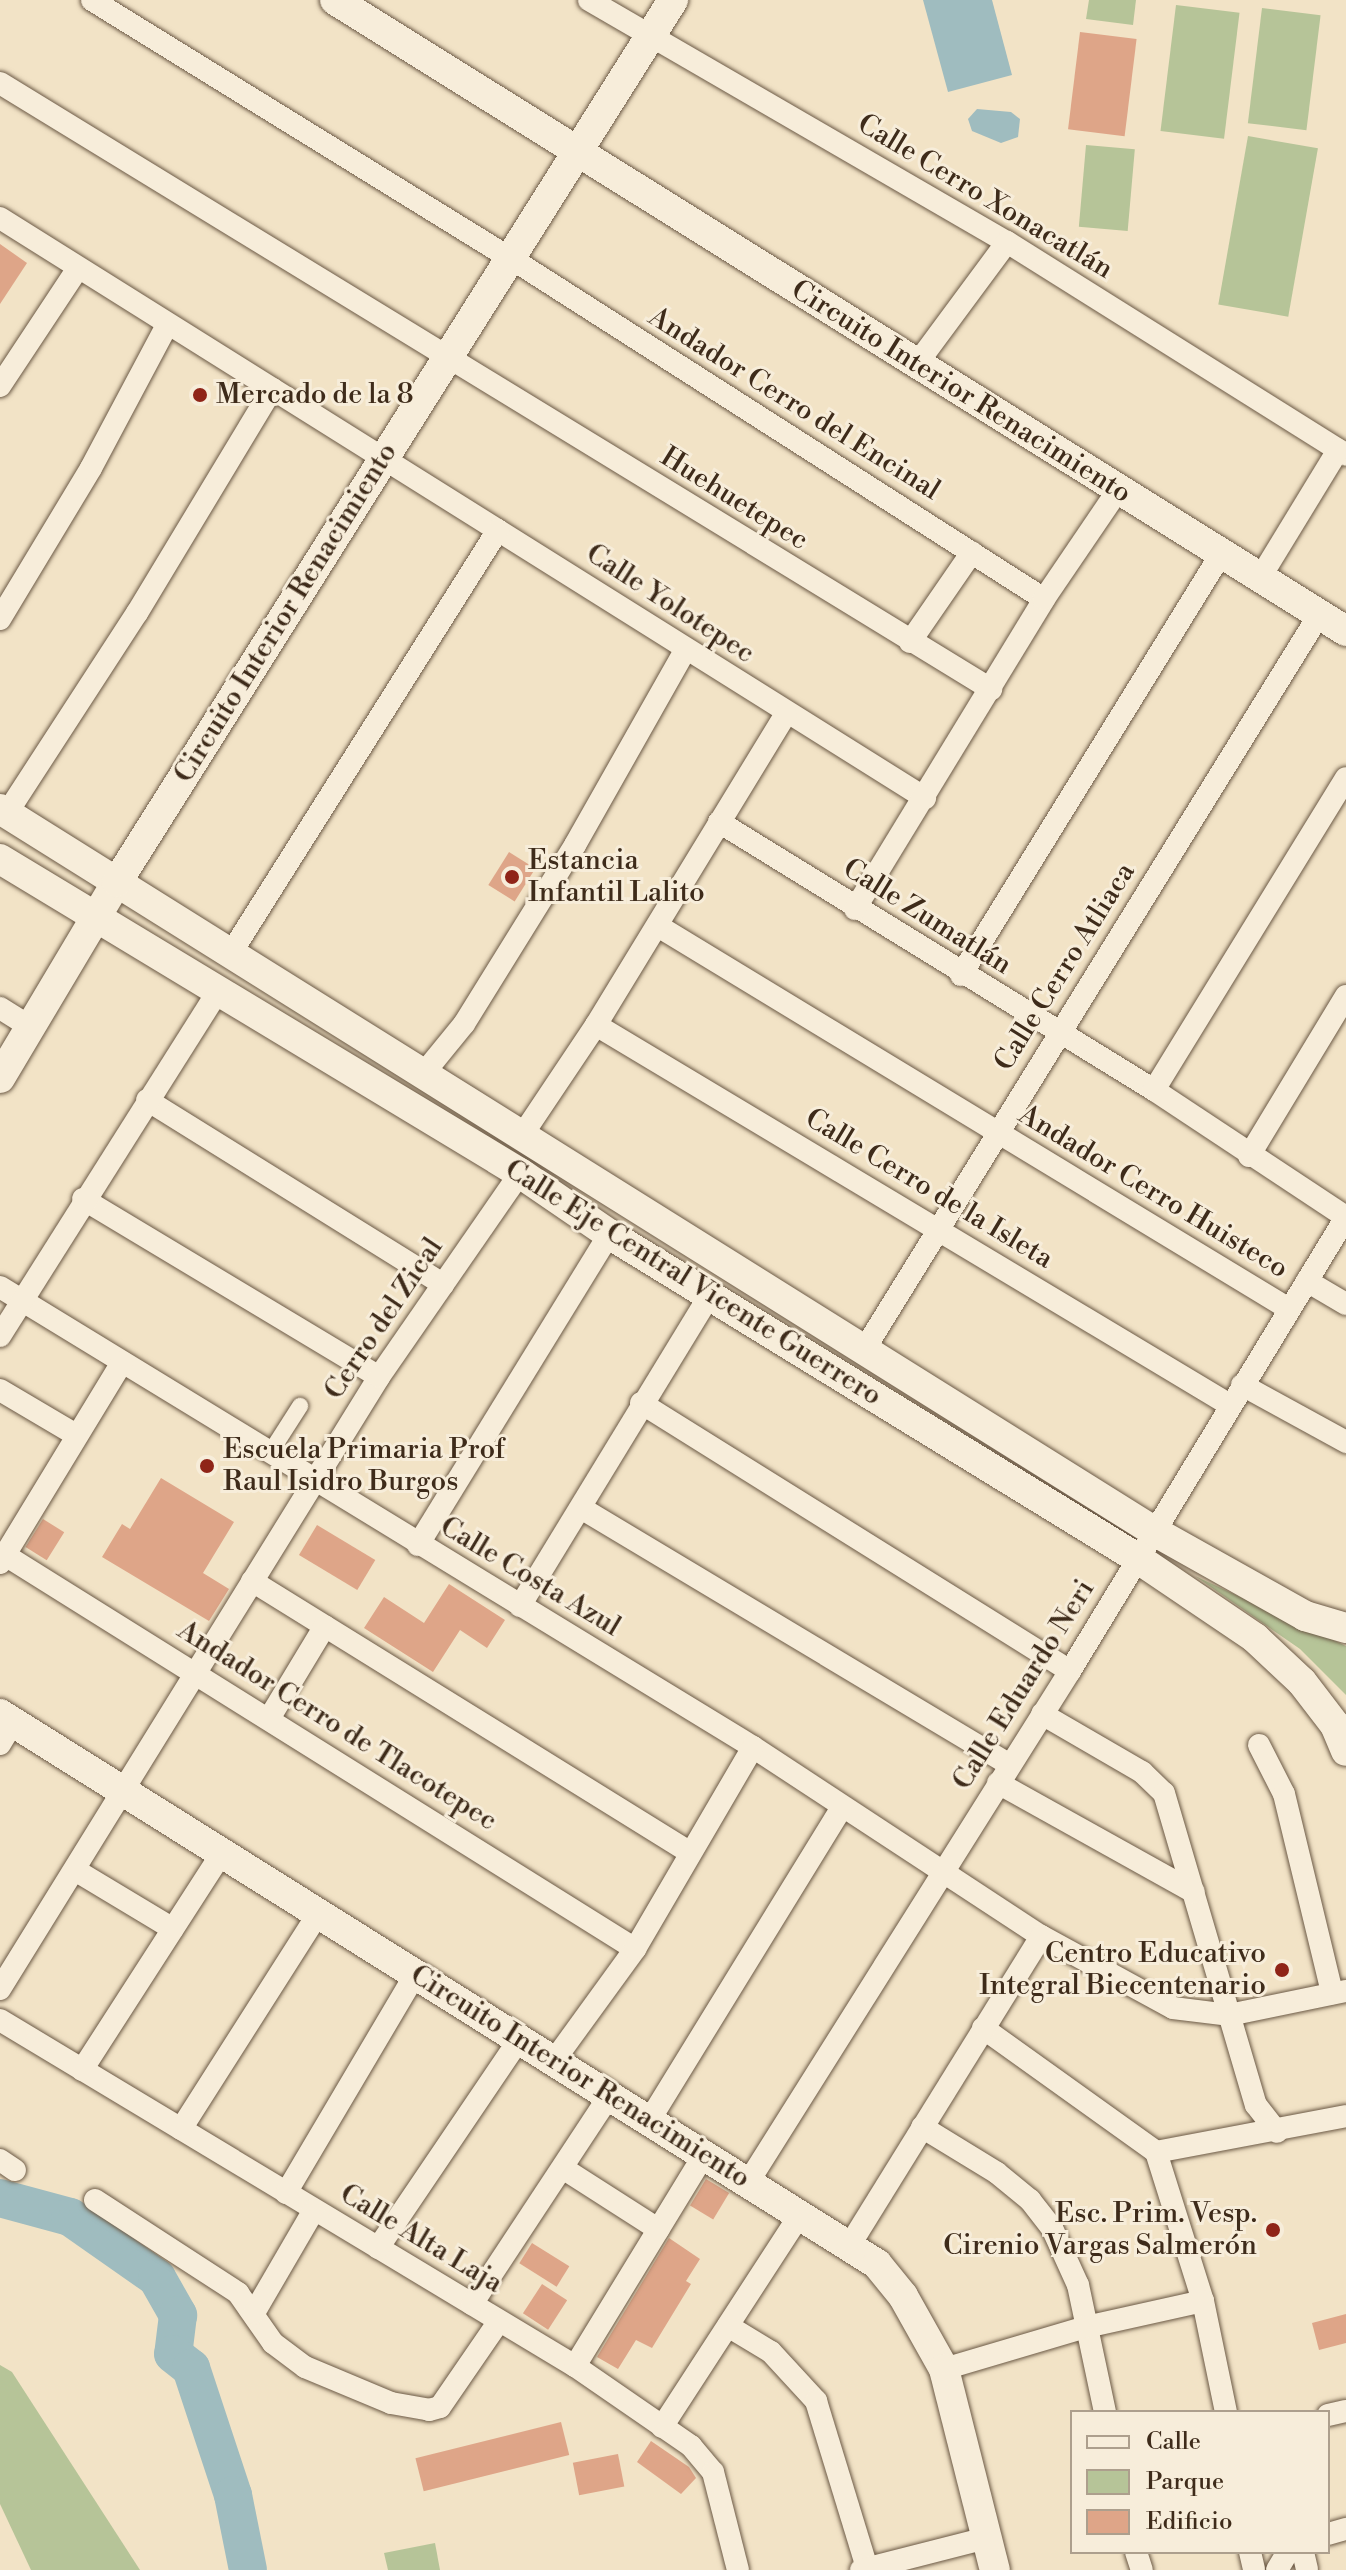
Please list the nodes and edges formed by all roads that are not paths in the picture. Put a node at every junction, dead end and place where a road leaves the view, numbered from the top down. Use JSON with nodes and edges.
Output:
{"nodes":[{"id":1,"x":92,"y":0,"type":"edge"},
{"id":2,"x":335,"y":0,"type":"edge"},
{"id":3,"x":589,"y":0,"type":"edge"},
{"id":4,"x":673,"y":0,"type":"edge"},
{"id":5,"x":650,"y":36,"type":"junction"},
{"id":6,"x":0,"y":83,"type":"edge"},
{"id":7,"x":577,"y":152,"type":"junction"},
{"id":8,"x":0,"y":218,"type":"edge"},
{"id":9,"x":1007,"y":242,"type":"junction"},
{"id":10,"x":512,"y":259,"type":"junction"},
{"id":11,"x":78,"y":268,"type":"junction"},
{"id":12,"x":167,"y":325,"type":"junction"},
{"id":13,"x":447,"y":358,"type":"junction"},
{"id":14,"x":916,"y":365,"type":"junction"},
{"id":15,"x":2,"y":380,"type":"edge"},
{"id":16,"x":272,"y":389,"type":"junction"},
{"id":17,"x":1342,"y":452,"type":"edge"},
{"id":18,"x":386,"y":456,"type":"junction"},
{"id":19,"x":1118,"y":490,"type":"junction"},
{"id":20,"x":498,"y":530,"type":"junction"},
{"id":21,"x":972,"y":552,"type":"junction"},
{"id":22,"x":1220,"y":556,"type":"junction"},
{"id":23,"x":1260,"y":578,"type":"junction"},
{"id":24,"x":1044,"y":599,"type":"junction"},
{"id":25,"x":1319,"y":615,"type":"junction"},
{"id":26,"x":0,"y":619,"type":"edge"},
{"id":27,"x":1346,"y":631,"type":"edge"},
{"id":28,"x":910,"y":642,"type":"junction"},
{"id":29,"x":686,"y":649,"type":"junction"},
{"id":30,"x":991,"y":689,"type":"junction"},
{"id":31,"x":786,"y":714,"type":"junction"},
{"id":32,"x":1346,"y":778,"type":"edge"},
{"id":33,"x":925,"y":798,"type":"junction"},
{"id":34,"x":4,"y":811,"type":"edge"},
{"id":35,"x":719,"y":822,"type":"junction"},
{"id":36,"x":0,"y":859,"type":"edge"},
{"id":37,"x":117,"y":882,"type":"junction"},
{"id":38,"x":855,"y":909,"type":"junction"},
{"id":39,"x":95,"y":918,"type":"junction"},
{"id":40,"x":658,"y":926,"type":"junction"},
{"id":41,"x":231,"y":953,"type":"junction"},
{"id":42,"x":961,"y":975,"type":"junction"},
{"id":43,"x":217,"y":993,"type":"junction"},
{"id":44,"x":1346,"y":996,"type":"edge"},
{"id":45,"x":0,"y":1008,"type":"edge"},
{"id":46,"x":596,"y":1025,"type":"junction"},
{"id":47,"x":30,"y":1027,"type":"junction"},
{"id":48,"x":1058,"y":1033,"type":"junction"},
{"id":49,"x":424,"y":1073,"type":"junction"},
{"id":50,"x":0,"y":1078,"type":"edge"},
{"id":51,"x":1154,"y":1090,"type":"junction"},
{"id":52,"x":147,"y":1100,"type":"junction"},
{"id":53,"x":523,"y":1134,"type":"junction"},
{"id":54,"x":998,"y":1135,"type":"junction"},
{"id":55,"x":1249,"y":1156,"type":"junction"},
{"id":56,"x":520,"y":1173,"type":"junction"},
{"id":57,"x":83,"y":1199,"type":"junction"},
{"id":58,"x":1346,"y":1217,"type":"edge"},
{"id":59,"x":937,"y":1228,"type":"junction"},
{"id":60,"x":609,"y":1234,"type":"junction"},
{"id":61,"x":1307,"y":1281,"type":"junction"},
{"id":62,"x":443,"y":1284,"type":"junction"},
{"id":63,"x":0,"y":1287,"type":"edge"},
{"id":64,"x":709,"y":1296,"type":"junction"},
{"id":65,"x":21,"y":1300,"type":"junction"},
{"id":66,"x":1346,"y":1304,"type":"edge"},
{"id":67,"x":1289,"y":1309,"type":"junction"},
{"id":68,"x":0,"y":1336,"type":"edge"},
{"id":69,"x":864,"y":1350,"type":"junction"},
{"id":70,"x":122,"y":1362,"type":"junction"},
{"id":71,"x":379,"y":1377,"type":"junction"},
{"id":72,"x":1242,"y":1385,"type":"junction"},
{"id":73,"x":0,"y":1390,"type":"edge"},
{"id":74,"x":641,"y":1403,"type":"junction"},
{"id":75,"x":1230,"y":1405,"type":"junction"},
{"id":76,"x":300,"y":1406,"type":"dead end"},
{"id":77,"x":76,"y":1435,"type":"junction"},
{"id":78,"x":1346,"y":1442,"type":"edge"},
{"id":79,"x":270,"y":1453,"type":"junction"},
{"id":80,"x":314,"y":1480,"type":"junction"},
{"id":81,"x":581,"y":1508,"type":"junction"},
{"id":82,"x":1152,"y":1530,"type":"junction"},
{"id":83,"x":418,"y":1545,"type":"junction"},
{"id":84,"x":1137,"y":1558,"type":"junction"},
{"id":85,"x":2,"y":1559,"type":"edge"},
{"id":86,"x":252,"y":1581,"type":"junction"},
{"id":87,"x":520,"y":1606,"type":"junction"},
{"id":88,"x":325,"y":1626,"type":"junction"},
{"id":89,"x":1346,"y":1628,"type":"edge"},
{"id":90,"x":195,"y":1671,"type":"junction"},
{"id":91,"x":1070,"y":1671,"type":"junction"},
{"id":92,"x":1042,"y":1714,"type":"junction"},
{"id":93,"x":270,"y":1717,"type":"junction"},
{"id":94,"x":4,"y":1726,"type":"edge"},
{"id":95,"x":1259,"y":1745,"type":"dead end"},
{"id":96,"x":753,"y":1747,"type":"junction"},
{"id":97,"x":1346,"y":1751,"type":"edge"},
{"id":98,"x":1004,"y":1774,"type":"junction"},
{"id":99,"x":124,"y":1787,"type":"junction"},
{"id":100,"x":841,"y":1809,"type":"junction"},
{"id":101,"x":689,"y":1852,"type":"junction"},
{"id":102,"x":222,"y":1853,"type":"junction"},
{"id":103,"x":75,"y":1870,"type":"junction"},
{"id":104,"x":945,"y":1871,"type":"junction"},
{"id":105,"x":1194,"y":1892,"type":"junction"},
{"id":106,"x":318,"y":1914,"type":"junction"},
{"id":107,"x":173,"y":1929,"type":"junction"},
{"id":108,"x":1041,"y":1936,"type":"junction"},
{"id":109,"x":635,"y":1949,"type":"junction"},
{"id":110,"x":415,"y":1975,"type":"junction"},
{"id":111,"x":0,"y":1989,"type":"edge"},
{"id":112,"x":1339,"y":1992,"type":"edge"},
{"id":113,"x":1229,"y":2015,"type":"junction"},
{"id":114,"x":0,"y":2020,"type":"edge"},
{"id":115,"x":983,"y":2028,"type":"junction"},
{"id":116,"x":519,"y":2040,"type":"junction"},
{"id":117,"x":553,"y":2062,"type":"junction"},
{"id":118,"x":82,"y":2070,"type":"junction"},
{"id":119,"x":609,"y":2096,"type":"junction"},
{"id":120,"x":1346,"y":2116,"type":"edge"},
{"id":121,"x":649,"y":2121,"type":"junction"},
{"id":122,"x":922,"y":2127,"type":"junction"},
{"id":123,"x":181,"y":2129,"type":"junction"},
{"id":124,"x":1277,"y":2132,"type":"junction"},
{"id":125,"x":1156,"y":2152,"type":"junction"},
{"id":126,"x":704,"y":2155,"type":"junction"},
{"id":127,"x":564,"y":2169,"type":"junction"},
{"id":128,"x":749,"y":2181,"type":"junction"},
{"id":129,"x":286,"y":2193,"type":"junction"},
{"id":130,"x":95,"y":2200,"type":"dead end"},
{"id":131,"x":314,"y":2210,"type":"junction"},
{"id":132,"x":801,"y":2213,"type":"junction"},
{"id":133,"x":658,"y":2229,"type":"junction"},
{"id":134,"x":851,"y":2243,"type":"junction"},
{"id":135,"x":378,"y":2248,"type":"junction"},
{"id":136,"x":1203,"y":2301,"type":"junction"},
{"id":137,"x":472,"y":2304,"type":"junction"},
{"id":138,"x":254,"y":2313,"type":"junction"},
{"id":139,"x":499,"y":2321,"type":"junction"},
{"id":140,"x":728,"y":2326,"type":"junction"},
{"id":141,"x":1086,"y":2327,"type":"junction"},
{"id":142,"x":575,"y":2366,"type":"junction"},
{"id":143,"x":944,"y":2369,"type":"junction"},
{"id":144,"x":1105,"y":2410,"type":"edge"},
{"id":145,"x":1226,"y":2410,"type":"edge"},
{"id":146,"x":662,"y":2427,"type":"junction"},
{"id":147,"x":987,"y":2538,"type":"junction"},
{"id":148,"x":864,"y":2569,"type":"edge"},
{"id":149,"x":738,"y":2570,"type":"edge"},
{"id":150,"x":995,"y":2570,"type":"edge"}],
"edges":[{"from":1,"to":10,"type":"street","name":"Andador Cerro del Encinal"},
{"from":2,"to":7,"type":"main road"},
{"from":3,"to":5,"type":"street","name":"Calle Cerro Xonacatlán"},
{"from":4,"to":5,"type":"main road","name":"Circuito Interior Renacimiento"},
{"from":5,"to":7,"type":"main road","name":"Circuito Interior Renacimiento"},
{"from":5,"to":9,"type":"street","name":"Calle Cerro Xonacatlán"},
{"from":6,"to":13,"type":"street","name":"Huehuetepec"},
{"from":7,"to":10,"type":"main road","name":"Circuito Interior Renacimiento"},
{"from":7,"to":14,"type":"main road","name":"Circuito Interior Renacimiento"},
{"from":8,"to":11,"type":"street","name":"Calle Yolotepec"},
{"from":9,"to":14,"type":"street"},
{"from":9,"to":17,"type":"street","name":"Calle Cerro Xonacatlán"},
{"from":10,"to":13,"type":"main road","name":"Circuito Interior Renacimiento"},
{"from":10,"to":21,"type":"street","name":"Andador Cerro del Encinal"},
{"from":11,"to":12,"type":"street","name":"Calle Yolotepec"},
{"from":11,"to":15,"type":"street"},
{"from":12,"to":16,"type":"street","name":"Calle Yolotepec"},
{"from":12,"to":26,"type":"street"},
{"from":13,"to":18,"type":"main road","name":"Circuito Interior Renacimiento"},
{"from":13,"to":28,"type":"street","name":"Huehuetepec"},
{"from":14,"to":19,"type":"main road","name":"Circuito Interior Renacimiento"},
{"from":16,"to":18,"type":"street","name":"Calle Yolotepec"},
{"from":16,"to":34,"type":"street"},
{"from":17,"to":23,"type":"street"},
{"from":18,"to":20,"type":"street","name":"Calle Yolotepec"},
{"from":18,"to":37,"type":"main road","name":"Circuito Interior Renacimiento"},
{"from":19,"to":22,"type":"main road","name":"Circuito Interior Renacimiento"},
{"from":19,"to":24,"type":"street"},
{"from":20,"to":29,"type":"street","name":"Calle Yolotepec"},
{"from":20,"to":41,"type":"street"},
{"from":21,"to":24,"type":"street","name":"Andador Cerro del Encinal"},
{"from":21,"to":28,"type":"street"},
{"from":22,"to":23,"type":"main road","name":"Circuito Interior Renacimiento"},
{"from":22,"to":42,"type":"street"},
{"from":23,"to":25,"type":"main road","name":"Circuito Interior Renacimiento"},
{"from":24,"to":30,"type":"street"},
{"from":25,"to":27,"type":"main road","name":"Circuito Interior Renacimiento"},
{"from":25,"to":48,"type":"street","name":"Calle Cerro Atliaca"},
{"from":28,"to":30,"type":"street","name":"Huehuetepec"},
{"from":29,"to":31,"type":"street","name":"Calle Yolotepec"},
{"from":29,"to":49,"type":"street"},
{"from":30,"to":33,"type":"street"},
{"from":31,"to":33,"type":"street","name":"Calle Yolotepec"},
{"from":31,"to":35,"type":"street"},
{"from":32,"to":51,"type":"street"},
{"from":33,"to":38,"type":"street"},
{"from":34,"to":37,"type":"main road","name":"Calle Eje Central Vicente Guerrero"},
{"from":35,"to":38,"type":"street","name":"Calle Zumatlán"},
{"from":35,"to":40,"type":"street"},
{"from":36,"to":39,"type":"main road","name":"Calle Eje Central Vicente Guerrero"},
{"from":37,"to":39,"type":"main road","name":"Circuito Interior Renacimiento"},
{"from":37,"to":41,"type":"main road","name":"Calle Eje Central Vicente Guerrero"},
{"from":38,"to":42,"type":"street","name":"Calle Zumatlán"},
{"from":39,"to":43,"type":"main road","name":"Calle Eje Central Vicente Guerrero"},
{"from":39,"to":47,"type":"main road","name":"Circuito Interior Renacimiento"},
{"from":40,"to":46,"type":"street"},
{"from":40,"to":54,"type":"street","name":"Andador Cerro Huisteco"},
{"from":41,"to":49,"type":"main road","name":"Calle Eje Central Vicente Guerrero"},
{"from":42,"to":48,"type":"street","name":"Calle Zumatlán"},
{"from":43,"to":52,"type":"street"},
{"from":43,"to":56,"type":"main road","name":"Calle Eje Central Vicente Guerrero"},
{"from":44,"to":55,"type":"street"},
{"from":45,"to":47,"type":"street"},
{"from":46,"to":53,"type":"street"},
{"from":46,"to":59,"type":"street","name":"Calle Cerro de la Isleta"},
{"from":47,"to":50,"type":"main road","name":"Circuito Interior Renacimiento"},
{"from":48,"to":51,"type":"street","name":"Calle Zumatlán"},
{"from":48,"to":54,"type":"street","name":"Calle Cerro Atliaca"},
{"from":49,"to":53,"type":"main road","name":"Calle Eje Central Vicente Guerrero"},
{"from":51,"to":55,"type":"street","name":"Calle Zumatlán"},
{"from":52,"to":57,"type":"street"},
{"from":52,"to":62,"type":"street"},
{"from":53,"to":69,"type":"main road","name":"Calle Eje Central Vicente Guerrero"},
{"from":54,"to":59,"type":"street","name":"Calle Cerro Atliaca"},
{"from":54,"to":67,"type":"street","name":"Andador Cerro Huisteco"},
{"from":55,"to":58,"type":"street","name":"Calle Zumatlán"},
{"from":56,"to":60,"type":"main road","name":"Calle Eje Central Vicente Guerrero"},
{"from":56,"to":62,"type":"street","name":"Cerro del Zical"},
{"from":57,"to":65,"type":"street"},
{"from":57,"to":71,"type":"street"},
{"from":58,"to":61,"type":"street","name":"Calle Eduardo Neri"},
{"from":59,"to":69,"type":"street","name":"Calle Cerro Atliaca"},
{"from":59,"to":75,"type":"street","name":"Calle Cerro de la Isleta"},
{"from":60,"to":64,"type":"main road","name":"Calle Eje Central Vicente Guerrero"},
{"from":60,"to":83,"type":"street"},
{"from":61,"to":66,"type":"street"},
{"from":61,"to":67,"type":"street","name":"Calle Eduardo Neri"},
{"from":62,"to":71,"type":"street","name":"Cerro del Zical"},
{"from":63,"to":65,"type":"street","name":"Calle Costa Azul"},
{"from":64,"to":74,"type":"street"},
{"from":64,"to":84,"type":"main road","name":"Calle Eje Central Vicente Guerrero"},
{"from":65,"to":68,"type":"street"},
{"from":65,"to":70,"type":"street","name":"Calle Costa Azul"},
{"from":67,"to":72,"type":"street","name":"Calle Eduardo Neri"},
{"from":69,"to":82,"type":"main road","name":"Calle Eje Central Vicente Guerrero"},
{"from":70,"to":77,"type":"street"},
{"from":70,"to":79,"type":"street","name":"Calle Costa Azul"},
{"from":71,"to":80,"type":"street","name":"Cerro del Zical"},
{"from":72,"to":75,"type":"street","name":"Calle Eduardo Neri"},
{"from":72,"to":78,"type":"street"},
{"from":73,"to":77,"type":"street"},
{"from":74,"to":81,"type":"street"},
{"from":74,"to":91,"type":"street"},
{"from":75,"to":82,"type":"street","name":"Calle Eduardo Neri"},
{"from":76,"to":79,"type":"street"},
{"from":77,"to":85,"type":"street"},
{"from":79,"to":80,"type":"street","name":"Calle Costa Azul"},
{"from":80,"to":83,"type":"street","name":"Calle Costa Azul"},
{"from":80,"to":86,"type":"street","name":"Cerro del Zical"},
{"from":81,"to":87,"type":"street"},
{"from":81,"to":98,"type":"street"},
{"from":82,"to":84,"type":"street","name":"Calle Eduardo Neri"},
{"from":82,"to":89,"type":"main road","name":"Calle Eje Central Vicente Guerrero"},
{"from":83,"to":87,"type":"street","name":"Calle Costa Azul"},
{"from":84,"to":91,"type":"street","name":"Calle Eduardo Neri"},
{"from":84,"to":97,"type":"main road","name":"Calle Eje Central Vicente Guerrero"},
{"from":85,"to":90,"type":"street","name":"Andador Cerro de Tlacotepec"},
{"from":86,"to":88,"type":"street"},
{"from":86,"to":90,"type":"street","name":"Cerro del Zical"},
{"from":87,"to":96,"type":"street","name":"Calle Costa Azul"},
{"from":88,"to":93,"type":"street"},
{"from":88,"to":101,"type":"street"},
{"from":90,"to":93,"type":"street","name":"Andador Cerro de Tlacotepec"},
{"from":90,"to":99,"type":"street","name":"Cerro del Zical"},
{"from":91,"to":92,"type":"street","name":"Calle Eduardo Neri"},
{"from":92,"to":98,"type":"street","name":"Calle Eduardo Neri"},
{"from":92,"to":105,"type":"street"},
{"from":93,"to":109,"type":"street","name":"Andador Cerro de Tlacotepec"},
{"from":94,"to":99,"type":"main road","name":"Circuito Interior Renacimiento"},
{"from":95,"to":112,"type":"street"},
{"from":96,"to":100,"type":"street","name":"Calle Costa Azul"},
{"from":96,"to":101,"type":"street"},
{"from":98,"to":104,"type":"street","name":"Calle Eduardo Neri"},
{"from":98,"to":105,"type":"street"},
{"from":99,"to":102,"type":"main road","name":"Circuito Interior Renacimiento"},
{"from":99,"to":103,"type":"street","name":"Cerro del Zical"},
{"from":100,"to":104,"type":"street","name":"Calle Costa Azul"},
{"from":100,"to":121,"type":"street"},
{"from":101,"to":109,"type":"street"},
{"from":102,"to":106,"type":"main road","name":"Circuito Interior Renacimiento"},
{"from":102,"to":107,"type":"street"},
{"from":103,"to":107,"type":"street"},
{"from":103,"to":111,"type":"street","name":"Cerro del Zical"},
{"from":104,"to":108,"type":"street","name":"Calle Costa Azul"},
{"from":104,"to":128,"type":"street","name":"Calle Eduardo Neri"},
{"from":105,"to":113,"type":"street"},
{"from":106,"to":110,"type":"main road","name":"Circuito Interior Renacimiento"},
{"from":106,"to":123,"type":"street"},
{"from":107,"to":118,"type":"street"},
{"from":108,"to":113,"type":"street","name":"Calle Costa Azul"},
{"from":108,"to":115,"type":"street"},
{"from":109,"to":117,"type":"street"},
{"from":110,"to":116,"type":"main road","name":"Circuito Interior Renacimiento"},
{"from":110,"to":129,"type":"street"},
{"from":112,"to":113,"type":"street","name":"Calle Costa Azul"},
{"from":113,"to":124,"type":"street"},
{"from":114,"to":118,"type":"street","name":"Calle Alta Laja"},
{"from":115,"to":122,"type":"street"},
{"from":115,"to":125,"type":"street"},
{"from":116,"to":117,"type":"main road","name":"Circuito Interior Renacimiento"},
{"from":116,"to":135,"type":"street"},
{"from":117,"to":119,"type":"main road","name":"Circuito Interior Renacimiento"},
{"from":118,"to":123,"type":"street","name":"Calle Alta Laja"},
{"from":119,"to":121,"type":"main road","name":"Circuito Interior Renacimiento"},
{"from":119,"to":127,"type":"street"},
{"from":120,"to":124,"type":"street"},
{"from":121,"to":126,"type":"main road","name":"Circuito Interior Renacimiento"},
{"from":122,"to":134,"type":"street"},
{"from":122,"to":141,"type":"street"},
{"from":123,"to":129,"type":"street","name":"Calle Alta Laja"},
{"from":124,"to":125,"type":"street"},
{"from":125,"to":136,"type":"street"},
{"from":126,"to":128,"type":"main road","name":"Circuito Interior Renacimiento"},
{"from":126,"to":133,"type":"street"},
{"from":127,"to":133,"type":"street"},
{"from":127,"to":137,"type":"street"},
{"from":128,"to":132,"type":"main road","name":"Circuito Interior Renacimiento"},
{"from":129,"to":131,"type":"street","name":"Calle Alta Laja"},
{"from":130,"to":138,"type":"street"},
{"from":131,"to":135,"type":"street","name":"Calle Alta Laja"},
{"from":131,"to":138,"type":"street"},
{"from":132,"to":134,"type":"main road","name":"Circuito Interior Renacimiento"},
{"from":132,"to":140,"type":"street"},
{"from":133,"to":142,"type":"street"},
{"from":134,"to":143,"type":"main road","name":"Circuito Interior Renacimiento"},
{"from":135,"to":137,"type":"street","name":"Calle Alta Laja"},
{"from":136,"to":141,"type":"street"},
{"from":136,"to":145,"type":"street"},
{"from":137,"to":139,"type":"street","name":"Calle Alta Laja"},
{"from":138,"to":139,"type":"street"},
{"from":139,"to":142,"type":"street","name":"Calle Alta Laja"},
{"from":140,"to":146,"type":"street"},
{"from":140,"to":148,"type":"street"},
{"from":141,"to":143,"type":"street"},
{"from":141,"to":144,"type":"street"},
{"from":142,"to":146,"type":"street","name":"Calle Alta Laja"},
{"from":143,"to":147,"type":"main road","name":"Circuito Interior Renacimiento"},
{"from":146,"to":149,"type":"street","name":"Calle Alta Laja"},
{"from":147,"to":148,"type":"street"},
{"from":147,"to":150,"type":"main road","name":"Circuito Interior Renacimiento"}]}
